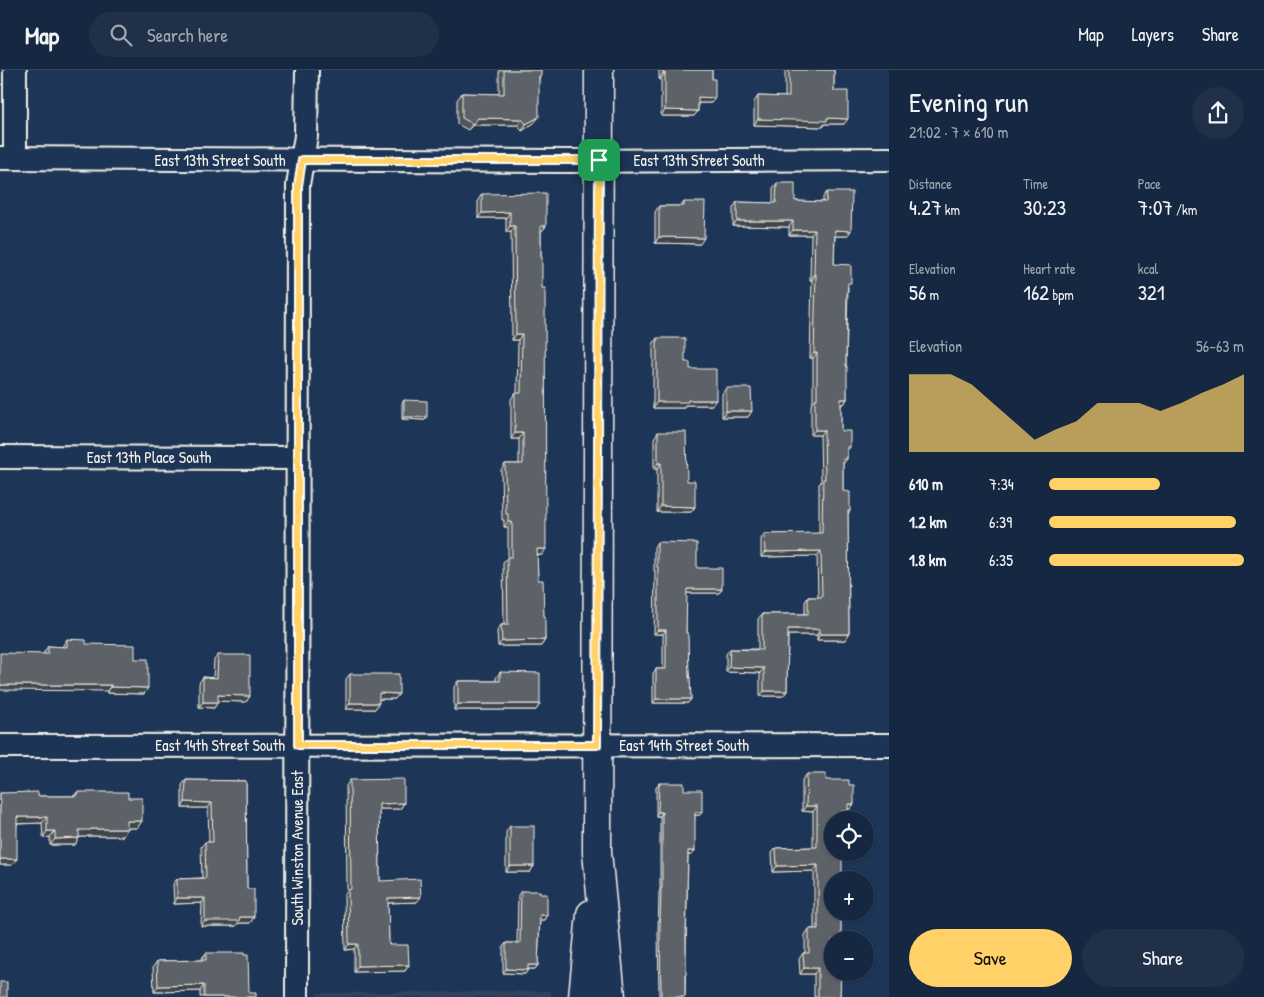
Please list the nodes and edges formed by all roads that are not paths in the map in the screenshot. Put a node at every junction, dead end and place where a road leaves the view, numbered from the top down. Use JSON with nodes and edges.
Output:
{"nodes":[{"id":1,"x":15,"y":70,"type":"edge"},
{"id":2,"x":307,"y":70,"type":"edge"},
{"id":3,"x":598,"y":70,"type":"edge"},
{"id":4,"x":7,"y":158,"type":"edge"},
{"id":5,"x":889,"y":159,"type":"edge"},
{"id":6,"x":302,"y":160,"type":"junction"},
{"id":7,"x":599,"y":160,"type":"junction"},
{"id":8,"x":0,"y":457,"type":"edge"},
{"id":9,"x":297,"y":458,"type":"junction"},
{"id":10,"x":298,"y":745,"type":"junction"},
{"id":11,"x":597,"y":745,"type":"junction"},
{"id":12,"x":889,"y":745,"type":"edge"},
{"id":13,"x":0,"y":746,"type":"edge"},
{"id":14,"x":597,"y":852,"type":"junction"},
{"id":15,"x":296,"y":997,"type":"edge"},
{"id":16,"x":583,"y":997,"type":"edge"},
{"id":17,"x":611,"y":997,"type":"edge"}],
"edges":[{"from":1,"to":4,"type":"street"},
{"from":2,"to":6,"type":"street","name":"South Winston Avenue East"},
{"from":3,"to":7,"type":"main road"},
{"from":4,"to":6,"type":"street","name":"East 13th Street South"},
{"from":5,"to":7,"type":"street","name":"East 13th Street South"},
{"from":6,"to":7,"type":"street","name":"East 13th Street South"},
{"from":6,"to":9,"type":"street","name":"South Winston Avenue East"},
{"from":7,"to":11,"type":"main road"},
{"from":8,"to":9,"type":"street","name":"East 13th Place South"},
{"from":9,"to":10,"type":"street","name":"South Winston Avenue East"},
{"from":10,"to":11,"type":"street","name":"East 14th Street South"},
{"from":10,"to":13,"type":"street","name":"East 14th Street South"},
{"from":10,"to":15,"type":"street","name":"South Winston Avenue East"},
{"from":11,"to":12,"type":"street","name":"East 14th Street South"},
{"from":11,"to":14,"type":"main road"},
{"from":14,"to":16,"type":"main road"},
{"from":14,"to":17,"type":"main road"}]}
